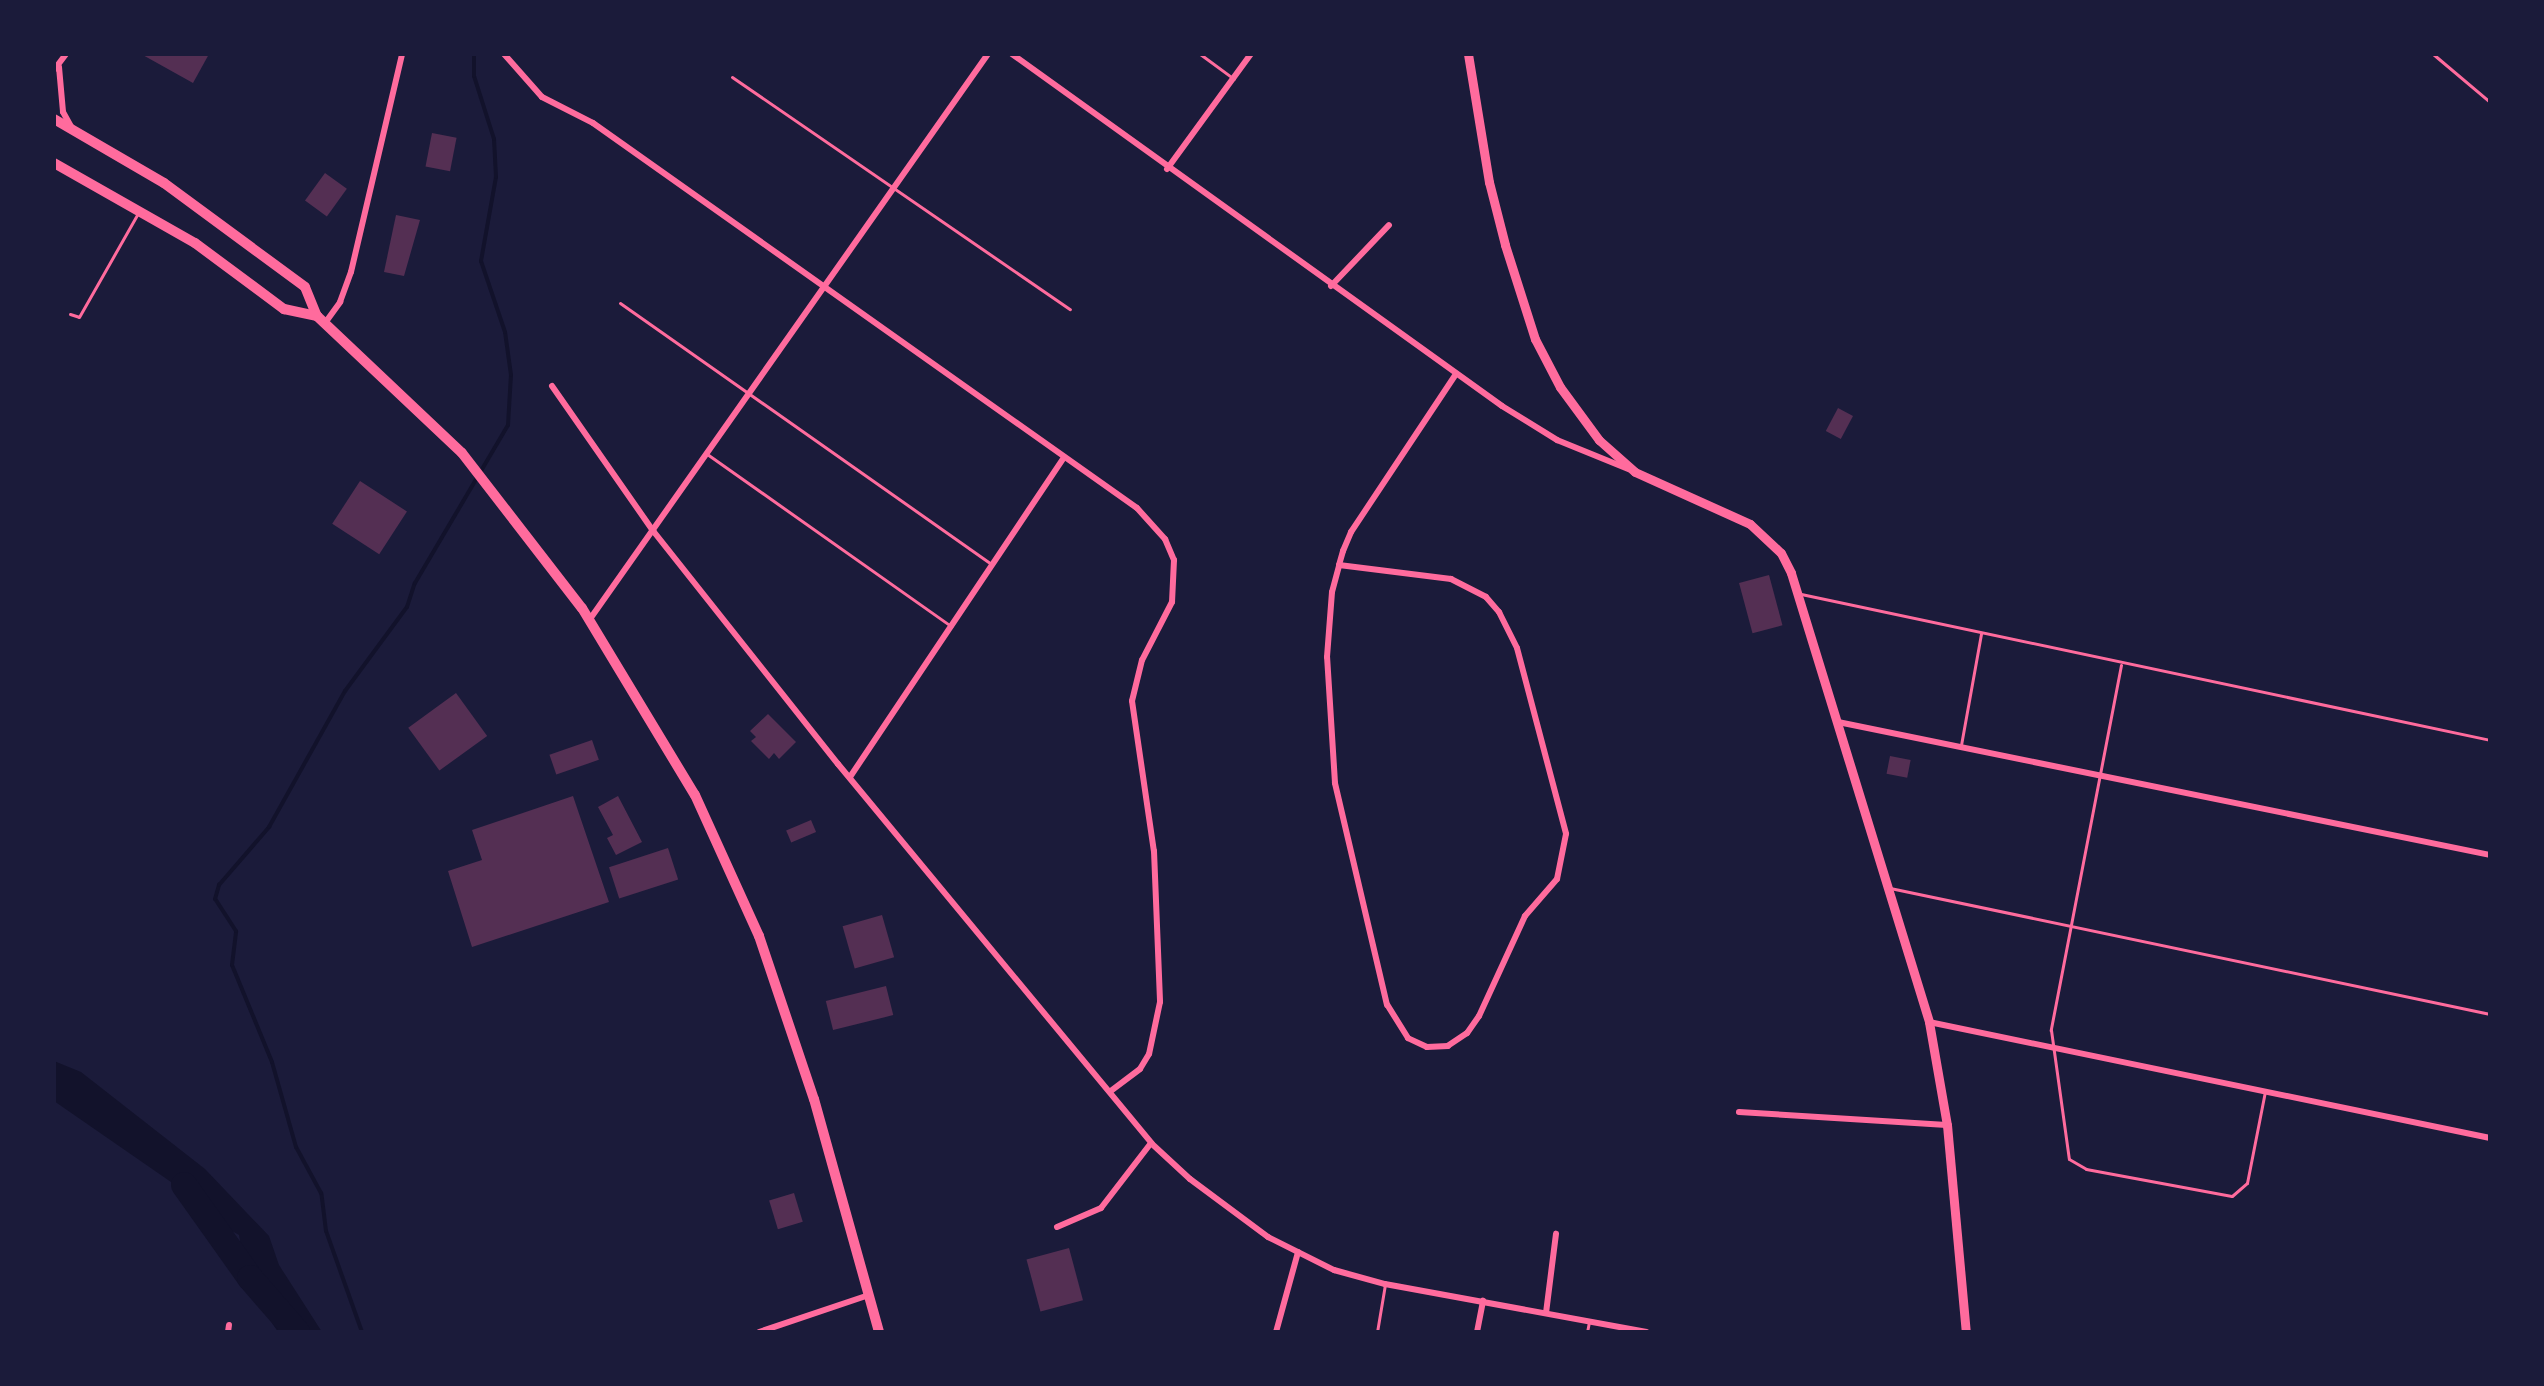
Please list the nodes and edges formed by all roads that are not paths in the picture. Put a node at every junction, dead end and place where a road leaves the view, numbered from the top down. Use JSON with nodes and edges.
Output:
{"nodes":[{"id":1,"x":66,"y":54,"type":"edge"},
{"id":2,"x":402,"y":54,"type":"edge"},
{"id":3,"x":504,"y":54,"type":"edge"},
{"id":4,"x":988,"y":54,"type":"edge"},
{"id":5,"x":1012,"y":54,"type":"edge"},
{"id":6,"x":1200,"y":54,"type":"edge"},
{"id":7,"x":1251,"y":54,"type":"edge"},
{"id":8,"x":1468,"y":54,"type":"edge"},
{"id":9,"x":57,"y":69,"type":"edge"},
{"id":10,"x":732,"y":77,"type":"dead end"},
{"id":11,"x":1234,"y":79,"type":"junction"},
{"id":12,"x":54,"y":119,"type":"edge"},
{"id":13,"x":72,"y":128,"type":"junction"},
{"id":14,"x":54,"y":163,"type":"edge"},
{"id":15,"x":1167,"y":169,"type":"junction"},
{"id":16,"x":895,"y":189,"type":"junction"},
{"id":17,"x":139,"y":212,"type":"junction"},
{"id":18,"x":1389,"y":225,"type":"dead end"},
{"id":19,"x":1331,"y":286,"type":"junction"},
{"id":20,"x":826,"y":288,"type":"junction"},
{"id":21,"x":620,"y":303,"type":"dead end"},
{"id":22,"x":1070,"y":309,"type":"dead end"},
{"id":23,"x":70,"y":314,"type":"dead end"},
{"id":24,"x":321,"y":320,"type":"junction"},
{"id":25,"x":1456,"y":374,"type":"junction"},
{"id":26,"x":552,"y":386,"type":"dead end"},
{"id":27,"x":751,"y":394,"type":"junction"},
{"id":28,"x":707,"y":454,"type":"junction"},
{"id":29,"x":1064,"y":457,"type":"junction"},
{"id":30,"x":1635,"y":472,"type":"junction"},
{"id":31,"x":654,"y":532,"type":"junction"},
{"id":32,"x":992,"y":565,"type":"junction"},
{"id":33,"x":1339,"y":565,"type":"junction"},
{"id":34,"x":1798,"y":593,"type":"junction"},
{"id":35,"x":590,"y":619,"type":"junction"},
{"id":36,"x":951,"y":626,"type":"junction"},
{"id":37,"x":1981,"y":634,"type":"junction"},
{"id":38,"x":2121,"y":665,"type":"junction"},
{"id":39,"x":1838,"y":722,"type":"junction"},
{"id":40,"x":2490,"y":740,"type":"edge"},
{"id":41,"x":1961,"y":747,"type":"junction"},
{"id":42,"x":2099,"y":776,"type":"junction"},
{"id":43,"x":850,"y":777,"type":"junction"},
{"id":44,"x":2490,"y":855,"type":"edge"},
{"id":45,"x":1890,"y":888,"type":"junction"},
{"id":46,"x":2071,"y":925,"type":"junction"},
{"id":47,"x":2490,"y":1014,"type":"edge"},
{"id":48,"x":1929,"y":1022,"type":"junction"},
{"id":49,"x":2051,"y":1044,"type":"junction"},
{"id":50,"x":2265,"y":1089,"type":"junction"},
{"id":51,"x":1111,"y":1091,"type":"junction"},
{"id":52,"x":1739,"y":1112,"type":"dead end"},
{"id":53,"x":1947,"y":1125,"type":"junction"},
{"id":54,"x":2490,"y":1138,"type":"edge"},
{"id":55,"x":1151,"y":1143,"type":"junction"},
{"id":56,"x":1057,"y":1227,"type":"dead end"},
{"id":57,"x":1556,"y":1234,"type":"dead end"},
{"id":58,"x":1298,"y":1252,"type":"junction"},
{"id":59,"x":1385,"y":1284,"type":"junction"},
{"id":60,"x":869,"y":1295,"type":"junction"},
{"id":61,"x":1483,"y":1301,"type":"junction"},
{"id":62,"x":1546,"y":1313,"type":"junction"},
{"id":63,"x":1589,"y":1322,"type":"junction"},
{"id":64,"x":759,"y":1332,"type":"edge"},
{"id":65,"x":879,"y":1332,"type":"edge"},
{"id":66,"x":1276,"y":1332,"type":"edge"},
{"id":67,"x":1377,"y":1332,"type":"edge"},
{"id":68,"x":1477,"y":1332,"type":"edge"},
{"id":69,"x":1587,"y":1332,"type":"edge"},
{"id":70,"x":1647,"y":1332,"type":"edge"},
{"id":71,"x":1966,"y":1332,"type":"edge"}],
"edges":[{"from":1,"to":9,"type":"street"},
{"from":2,"to":24,"type":"street"},
{"from":3,"to":20,"type":"street"},
{"from":4,"to":16,"type":"street"},
{"from":5,"to":15,"type":"street"},
{"from":6,"to":11,"type":"lane"},
{"from":7,"to":11,"type":"street"},
{"from":8,"to":30,"type":"main road"},
{"from":9,"to":13,"type":"street"},
{"from":10,"to":16,"type":"lane"},
{"from":11,"to":15,"type":"street"},
{"from":12,"to":13,"type":"main road"},
{"from":13,"to":24,"type":"main road"},
{"from":14,"to":17,"type":"main road"},
{"from":15,"to":19,"type":"street"},
{"from":16,"to":20,"type":"street"},
{"from":16,"to":22,"type":"lane"},
{"from":17,"to":23,"type":"lane"},
{"from":17,"to":24,"type":"main road"},
{"from":18,"to":19,"type":"street"},
{"from":19,"to":25,"type":"street"},
{"from":20,"to":27,"type":"street"},
{"from":20,"to":29,"type":"street"},
{"from":21,"to":27,"type":"lane"},
{"from":24,"to":35,"type":"main road"},
{"from":25,"to":30,"type":"street"},
{"from":25,"to":33,"type":"street"},
{"from":26,"to":31,"type":"street"},
{"from":27,"to":28,"type":"street"},
{"from":27,"to":32,"type":"lane"},
{"from":28,"to":31,"type":"street"},
{"from":28,"to":36,"type":"lane"},
{"from":29,"to":32,"type":"street"},
{"from":29,"to":51,"type":"street"},
{"from":30,"to":34,"type":"main road"},
{"from":31,"to":35,"type":"street"},
{"from":31,"to":43,"type":"street"},
{"from":32,"to":36,"type":"street"},
{"from":33,"to":33,"type":"street"},
{"from":34,"to":37,"type":"lane"},
{"from":34,"to":39,"type":"main road"},
{"from":35,"to":60,"type":"main road"},
{"from":36,"to":43,"type":"street"},
{"from":37,"to":38,"type":"lane"},
{"from":37,"to":41,"type":"lane"},
{"from":38,"to":40,"type":"lane"},
{"from":38,"to":42,"type":"lane"},
{"from":39,"to":41,"type":"street"},
{"from":39,"to":45,"type":"main road"},
{"from":41,"to":42,"type":"street"},
{"from":42,"to":44,"type":"street"},
{"from":42,"to":46,"type":"lane"},
{"from":43,"to":51,"type":"street"},
{"from":45,"to":46,"type":"lane"},
{"from":45,"to":48,"type":"main road"},
{"from":46,"to":47,"type":"lane"},
{"from":46,"to":49,"type":"lane"},
{"from":48,"to":49,"type":"street"},
{"from":48,"to":53,"type":"main road"},
{"from":49,"to":50,"type":"street"},
{"from":49,"to":50,"type":"lane"},
{"from":50,"to":54,"type":"street"},
{"from":51,"to":55,"type":"street"},
{"from":52,"to":53,"type":"street"},
{"from":53,"to":71,"type":"main road"},
{"from":55,"to":56,"type":"street"},
{"from":55,"to":58,"type":"street"},
{"from":57,"to":62,"type":"street"},
{"from":58,"to":59,"type":"street"},
{"from":58,"to":66,"type":"street"},
{"from":59,"to":61,"type":"street"},
{"from":59,"to":67,"type":"lane"},
{"from":60,"to":64,"type":"street"},
{"from":60,"to":65,"type":"main road"},
{"from":61,"to":62,"type":"street"},
{"from":61,"to":68,"type":"street"},
{"from":62,"to":63,"type":"street"},
{"from":63,"to":69,"type":"lane"},
{"from":63,"to":70,"type":"street"}]}
